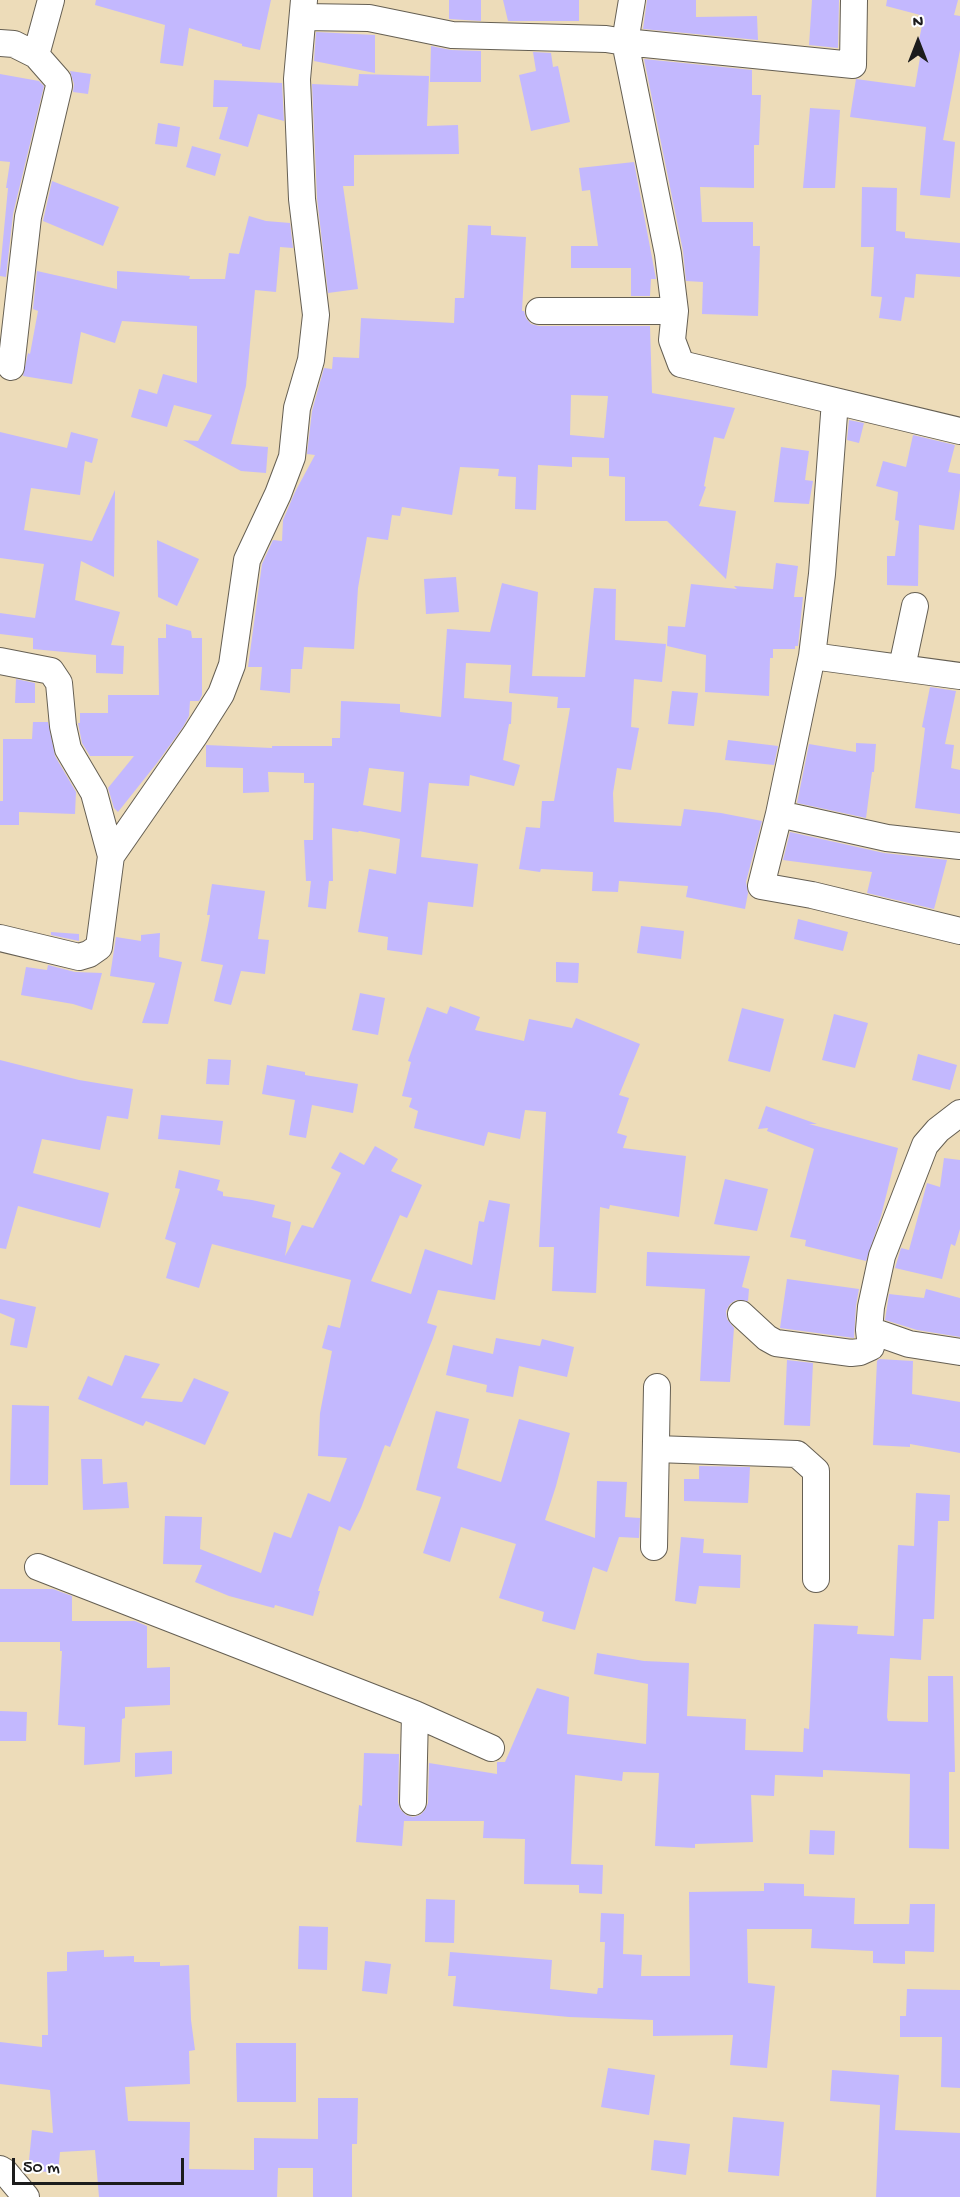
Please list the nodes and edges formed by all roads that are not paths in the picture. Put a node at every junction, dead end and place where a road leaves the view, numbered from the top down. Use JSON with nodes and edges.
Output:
{"nodes":[{"id":1,"x":51,"y":0,"type":"edge"},
{"id":2,"x":632,"y":0,"type":"edge"},
{"id":3,"x":854,"y":0,"type":"edge"},
{"id":4,"x":303,"y":8,"type":"edge"},
{"id":5,"x":625,"y":42,"type":"junction"},
{"id":6,"x":0,"y":43,"type":"edge"},
{"id":7,"x":36,"y":55,"type":"junction"},
{"id":8,"x":539,"y":311,"type":"dead end"},
{"id":9,"x":675,"y":311,"type":"junction"},
{"id":10,"x":11,"y":367,"type":"dead end"},
{"id":11,"x":835,"y":401,"type":"junction"},
{"id":12,"x":960,"y":431,"type":"edge"},
{"id":13,"x":915,"y":606,"type":"dead end"},
{"id":14,"x":812,"y":656,"type":"junction"},
{"id":15,"x":0,"y":661,"type":"edge"},
{"id":16,"x":902,"y":667,"type":"junction"},
{"id":17,"x":960,"y":676,"type":"edge"},
{"id":18,"x":779,"y":814,"type":"junction"},
{"id":19,"x":960,"y":846,"type":"edge"},
{"id":20,"x":111,"y":856,"type":"junction"},
{"id":21,"x":960,"y":931,"type":"edge"},
{"id":22,"x":0,"y":938,"type":"edge"},
{"id":23,"x":960,"y":1113,"type":"edge"},
{"id":24,"x":741,"y":1314,"type":"dead end"},
{"id":25,"x":869,"y":1330,"type":"junction"},
{"id":26,"x":960,"y":1352,"type":"edge"},
{"id":27,"x":657,"y":1387,"type":"dead end"},
{"id":28,"x":656,"y":1449,"type":"junction"},
{"id":29,"x":654,"y":1547,"type":"dead end"},
{"id":30,"x":38,"y":1567,"type":"dead end"},
{"id":31,"x":816,"y":1579,"type":"dead end"},
{"id":32,"x":415,"y":1714,"type":"junction"},
{"id":33,"x":491,"y":1748,"type":"dead end"},
{"id":34,"x":412,"y":1802,"type":"dead end"},
{"id":35,"x":0,"y":2169,"type":"edge"},
{"id":36,"x":26,"y":2197,"type":"edge"}],
"edges":[{"from":1,"to":7,"type":"street"},
{"from":2,"to":5,"type":"street"},
{"from":3,"to":5,"type":"street"},
{"from":4,"to":5,"type":"street"},
{"from":4,"to":20,"type":"street"},
{"from":5,"to":9,"type":"street"},
{"from":6,"to":7,"type":"street"},
{"from":7,"to":10,"type":"street"},
{"from":8,"to":9,"type":"street"},
{"from":9,"to":11,"type":"street"},
{"from":11,"to":12,"type":"street"},
{"from":11,"to":14,"type":"street"},
{"from":13,"to":16,"type":"street"},
{"from":14,"to":16,"type":"street"},
{"from":14,"to":18,"type":"street"},
{"from":15,"to":20,"type":"street"},
{"from":16,"to":17,"type":"street"},
{"from":18,"to":19,"type":"street"},
{"from":18,"to":21,"type":"street"},
{"from":20,"to":22,"type":"street"},
{"from":23,"to":25,"type":"street"},
{"from":24,"to":25,"type":"street"},
{"from":25,"to":26,"type":"street"},
{"from":27,"to":28,"type":"street"},
{"from":28,"to":29,"type":"street"},
{"from":28,"to":31,"type":"street"},
{"from":30,"to":32,"type":"street"},
{"from":32,"to":33,"type":"street"},
{"from":32,"to":34,"type":"street"},
{"from":35,"to":36,"type":"street"}]}
